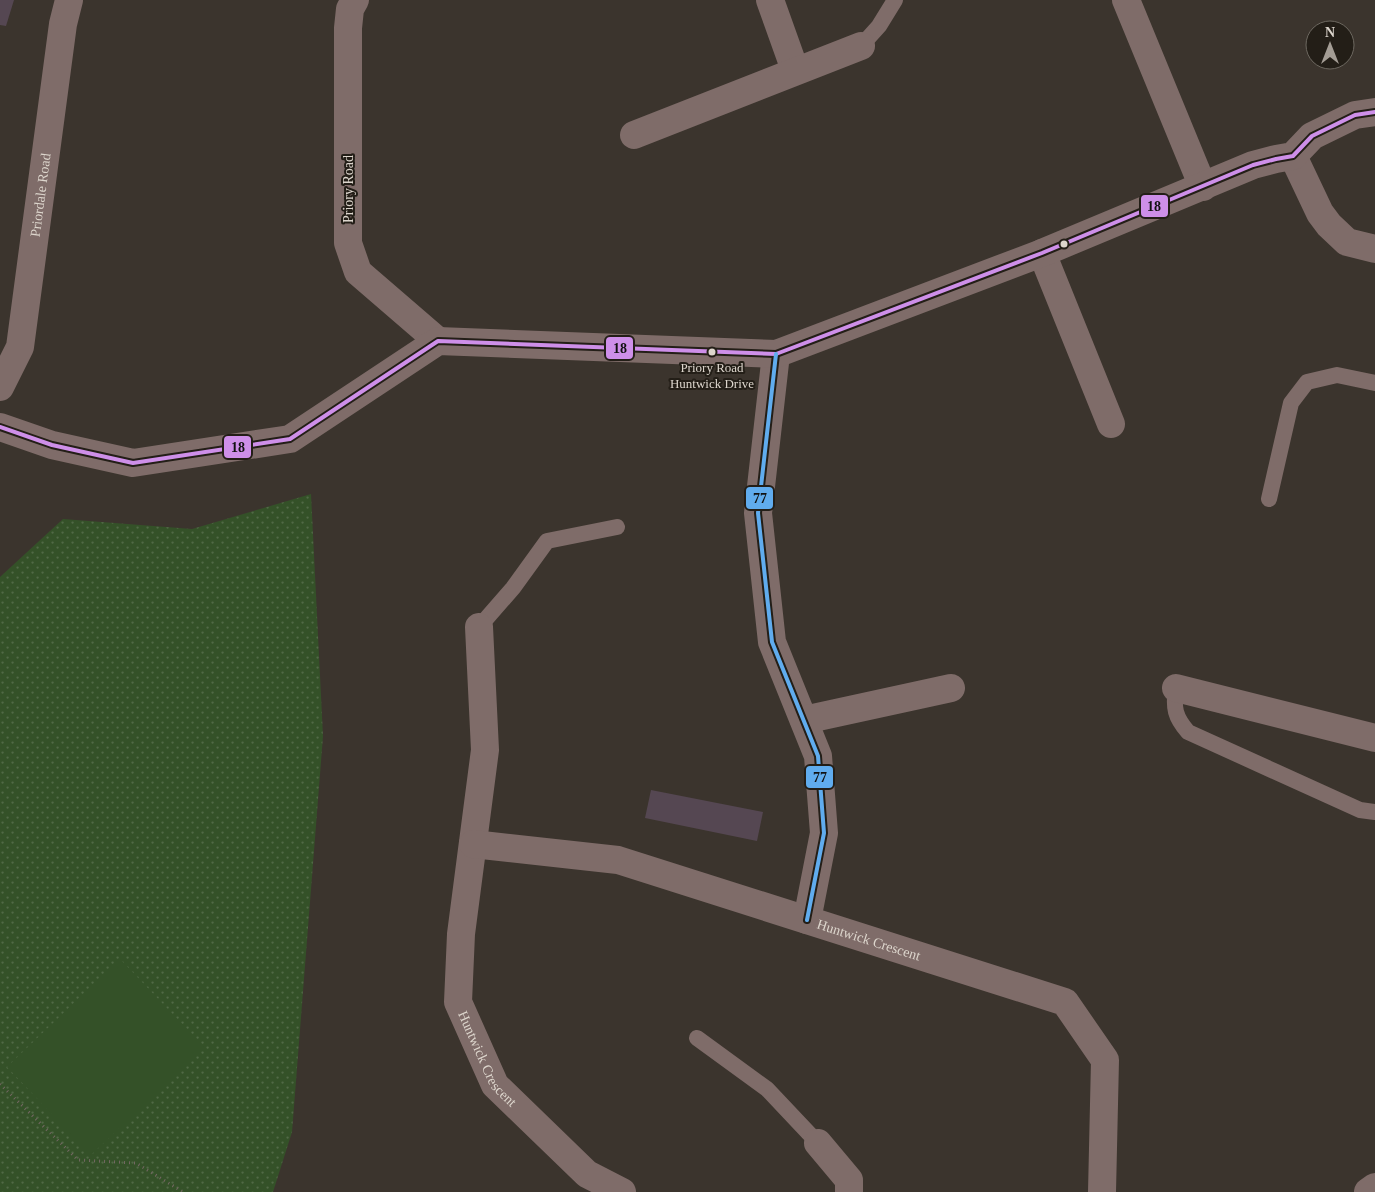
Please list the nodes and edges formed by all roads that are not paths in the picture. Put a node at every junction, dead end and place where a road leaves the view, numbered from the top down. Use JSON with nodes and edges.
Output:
{"nodes":[{"id":1,"x":69,"y":0,"type":"edge"},
{"id":2,"x":354,"y":0,"type":"edge"},
{"id":3,"x":770,"y":0,"type":"edge"},
{"id":4,"x":895,"y":0,"type":"edge"},
{"id":5,"x":1126,"y":0,"type":"edge"},
{"id":6,"x":861,"y":46,"type":"joint"},
{"id":7,"x":795,"y":70,"type":"junction"},
{"id":8,"x":1375,"y":112,"type":"edge"},
{"id":9,"x":634,"y":135,"type":"dead end"},
{"id":10,"x":1293,"y":156,"type":"junction"},
{"id":11,"x":1203,"y":187,"type":"junction"},
{"id":12,"x":1375,"y":249,"type":"edge"},
{"id":13,"x":1042,"y":253,"type":"junction"},
{"id":14,"x":438,"y":341,"type":"junction"},
{"id":15,"x":776,"y":354,"type":"junction"},
{"id":16,"x":1375,"y":383,"type":"edge"},
{"id":17,"x":0,"y":387,"type":"edge"},
{"id":18,"x":1111,"y":424,"type":"dead end"},
{"id":19,"x":0,"y":427,"type":"edge"},
{"id":20,"x":1269,"y":500,"type":"dead end"},
{"id":21,"x":618,"y":527,"type":"dead end"},
{"id":22,"x":479,"y":627,"type":"joint"},
{"id":23,"x":951,"y":688,"type":"dead end"},
{"id":24,"x":1176,"y":688,"type":"joint"},
{"id":25,"x":804,"y":720,"type":"junction"},
{"id":26,"x":1375,"y":738,"type":"edge"},
{"id":27,"x":1375,"y":812,"type":"edge"},
{"id":28,"x":473,"y":844,"type":"junction"},
{"id":29,"x":807,"y":920,"type":"junction"},
{"id":30,"x":697,"y":1038,"type":"dead end"},
{"id":31,"x":818,"y":1143,"type":"joint"},
{"id":32,"x":1375,"y":1187,"type":"edge"},
{"id":33,"x":622,"y":1192,"type":"edge"},
{"id":34,"x":849,"y":1192,"type":"edge"},
{"id":35,"x":1102,"y":1192,"type":"edge"},
{"id":36,"x":1368,"y":1192,"type":"edge"}],
"edges":[{"from":1,"to":17,"type":"street","name":"Priordale Road"},
{"from":2,"to":14,"type":"street","name":"Priory Road"},
{"from":3,"to":7,"type":"street"},
{"from":4,"to":6,"type":"lane"},
{"from":5,"to":11,"type":"street"},
{"from":6,"to":7,"type":"street"},
{"from":7,"to":9,"type":"street"},
{"from":8,"to":10,"type":"street"},
{"from":10,"to":11,"type":"street"},
{"from":10,"to":12,"type":"street"},
{"from":11,"to":13,"type":"street"},
{"from":13,"to":15,"type":"street"},
{"from":13,"to":18,"type":"street"},
{"from":14,"to":15,"type":"street"},
{"from":14,"to":19,"type":"street"},
{"from":15,"to":25,"type":"street"},
{"from":16,"to":20,"type":"lane"},
{"from":21,"to":22,"type":"lane"},
{"from":22,"to":28,"type":"street","name":"Huntwick Crescent"},
{"from":23,"to":25,"type":"street"},
{"from":24,"to":26,"type":"street"},
{"from":24,"to":27,"type":"lane"},
{"from":25,"to":29,"type":"street"},
{"from":28,"to":29,"type":"street","name":"Huntwick Crescent"},
{"from":28,"to":33,"type":"street","name":"Huntwick Crescent"},
{"from":29,"to":35,"type":"street","name":"Huntwick Crescent"},
{"from":30,"to":31,"type":"lane"},
{"from":31,"to":34,"type":"street"},
{"from":32,"to":36,"type":"street"}]}
